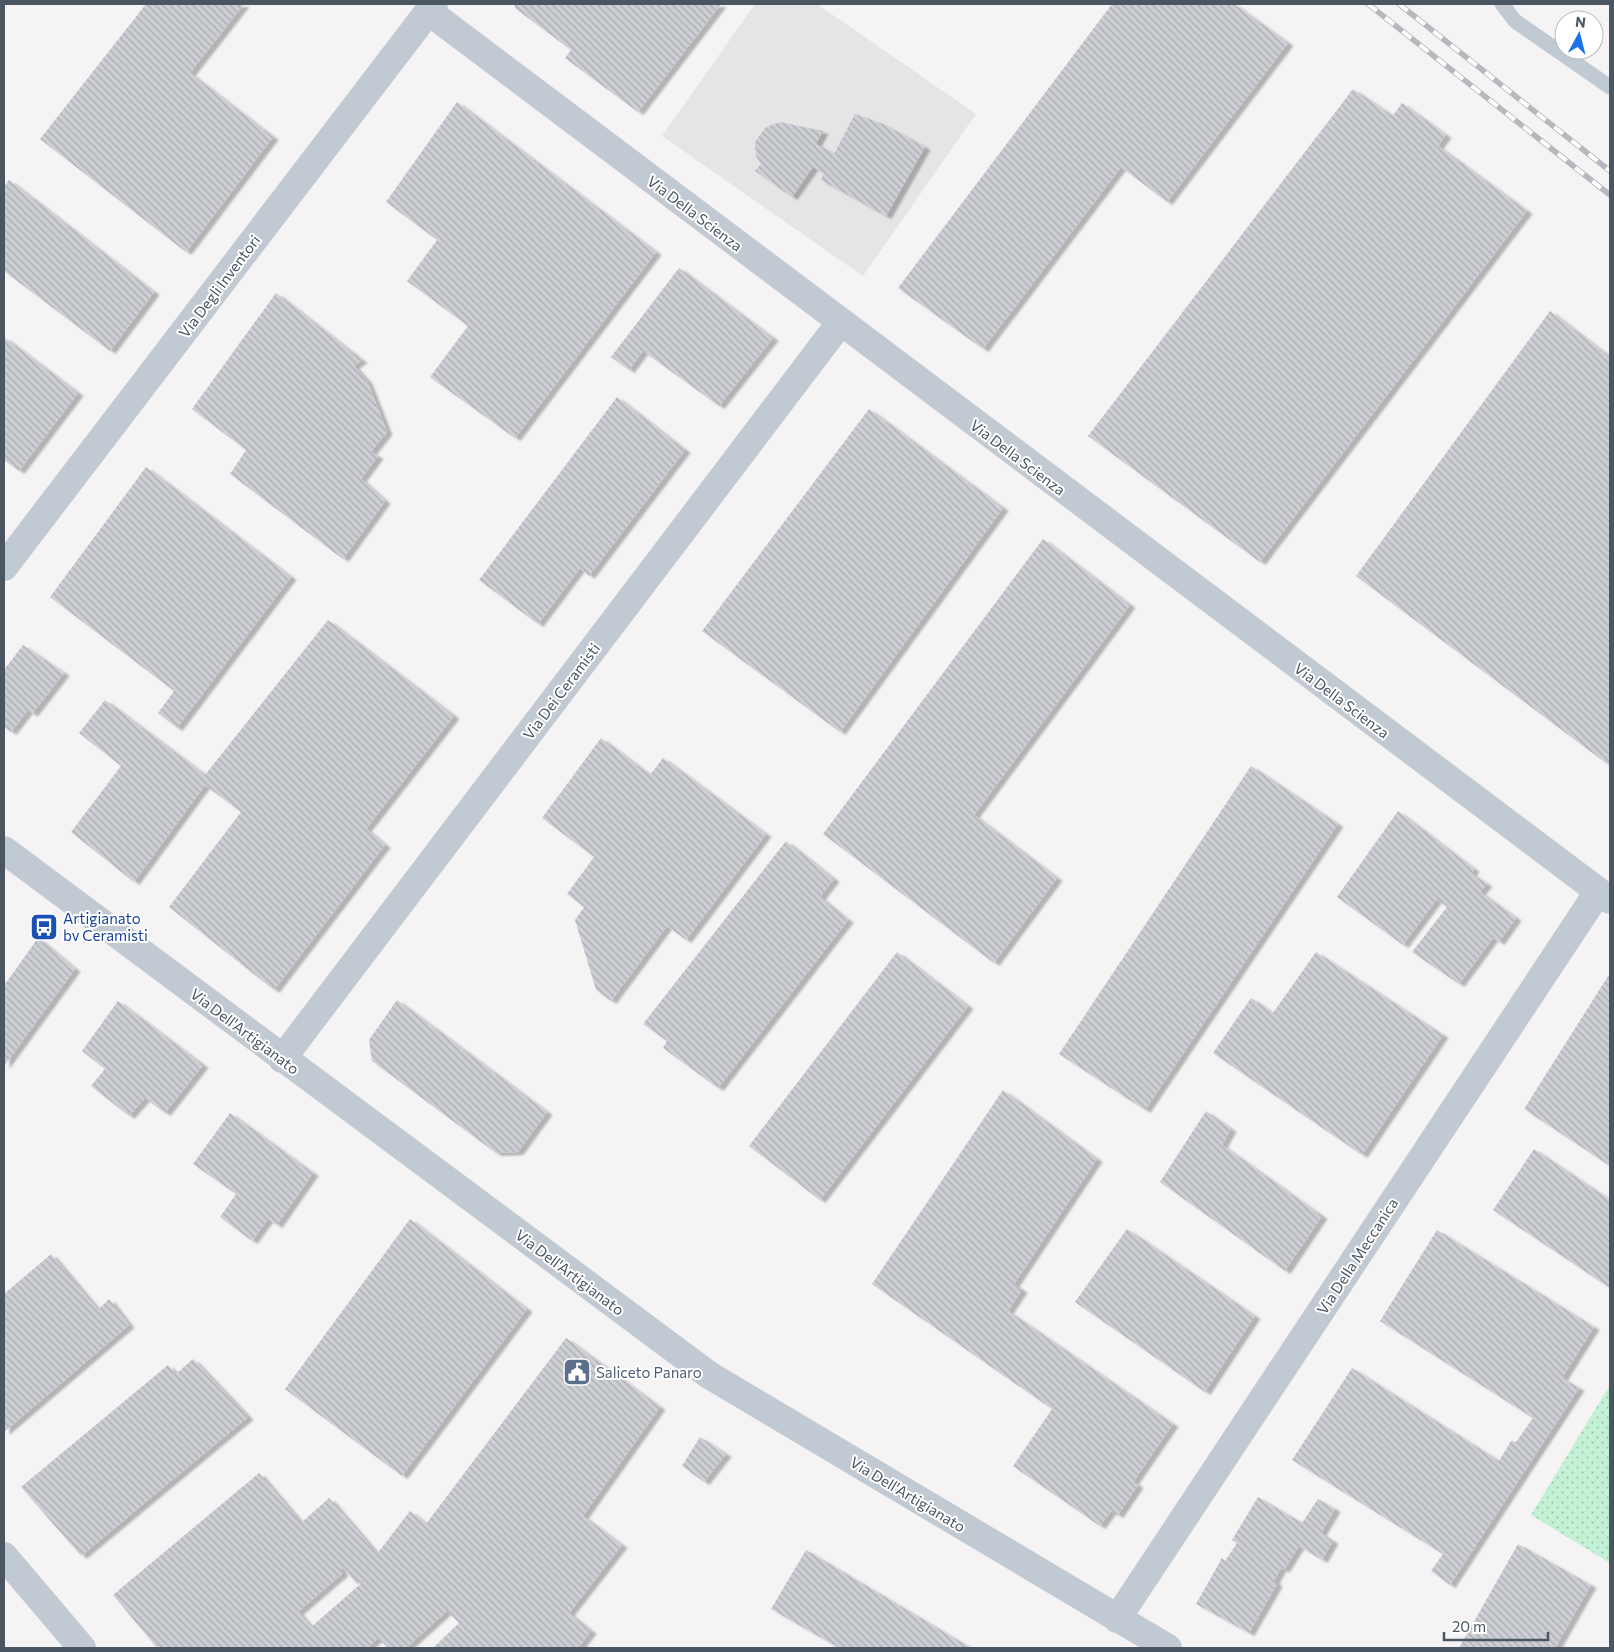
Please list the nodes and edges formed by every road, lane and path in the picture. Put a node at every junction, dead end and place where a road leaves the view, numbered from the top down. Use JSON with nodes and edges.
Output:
{"nodes":[{"id":1,"x":1502,"y":4,"type":"edge"},
{"id":2,"x":431,"y":7,"type":"edge"},
{"id":3,"x":1610,"y":86,"type":"edge"},
{"id":4,"x":840,"y":323,"type":"junction"},
{"id":5,"x":4,"y":568,"type":"edge"},
{"id":6,"x":4,"y":850,"type":"edge"},
{"id":7,"x":1604,"y":896,"type":"edge"},
{"id":8,"x":282,"y":1059,"type":"junction"},
{"id":9,"x":4,"y":1556,"type":"edge"},
{"id":10,"x":1116,"y":1619,"type":"junction"},
{"id":11,"x":1138,"y":1641,"type":"edge"},
{"id":12,"x":82,"y":1648,"type":"edge"},
{"id":13,"x":1168,"y":1648,"type":"edge"}],
"edges":[{"from":1,"to":3,"type":"lane"},
{"from":2,"to":4,"type":"street","name":"Via Della Scienza"},
{"from":2,"to":5,"type":"street","name":"Via Degli Inventori"},
{"from":4,"to":7,"type":"street","name":"Via Della Scienza"},
{"from":4,"to":8,"type":"street","name":"Via Dei Ceramisti"},
{"from":6,"to":8,"type":"street","name":"Via Dell'Artigianato"},
{"from":7,"to":10,"type":"street","name":"Via Della Meccanica"},
{"from":8,"to":10,"type":"street","name":"Via Dell'Artigianato"},
{"from":9,"to":12,"type":"street"},
{"from":10,"to":11,"type":"street","name":"Via Dell'Artigianato"},
{"from":11,"to":13,"type":"street","name":"Via Dell'Artigianato"}]}
